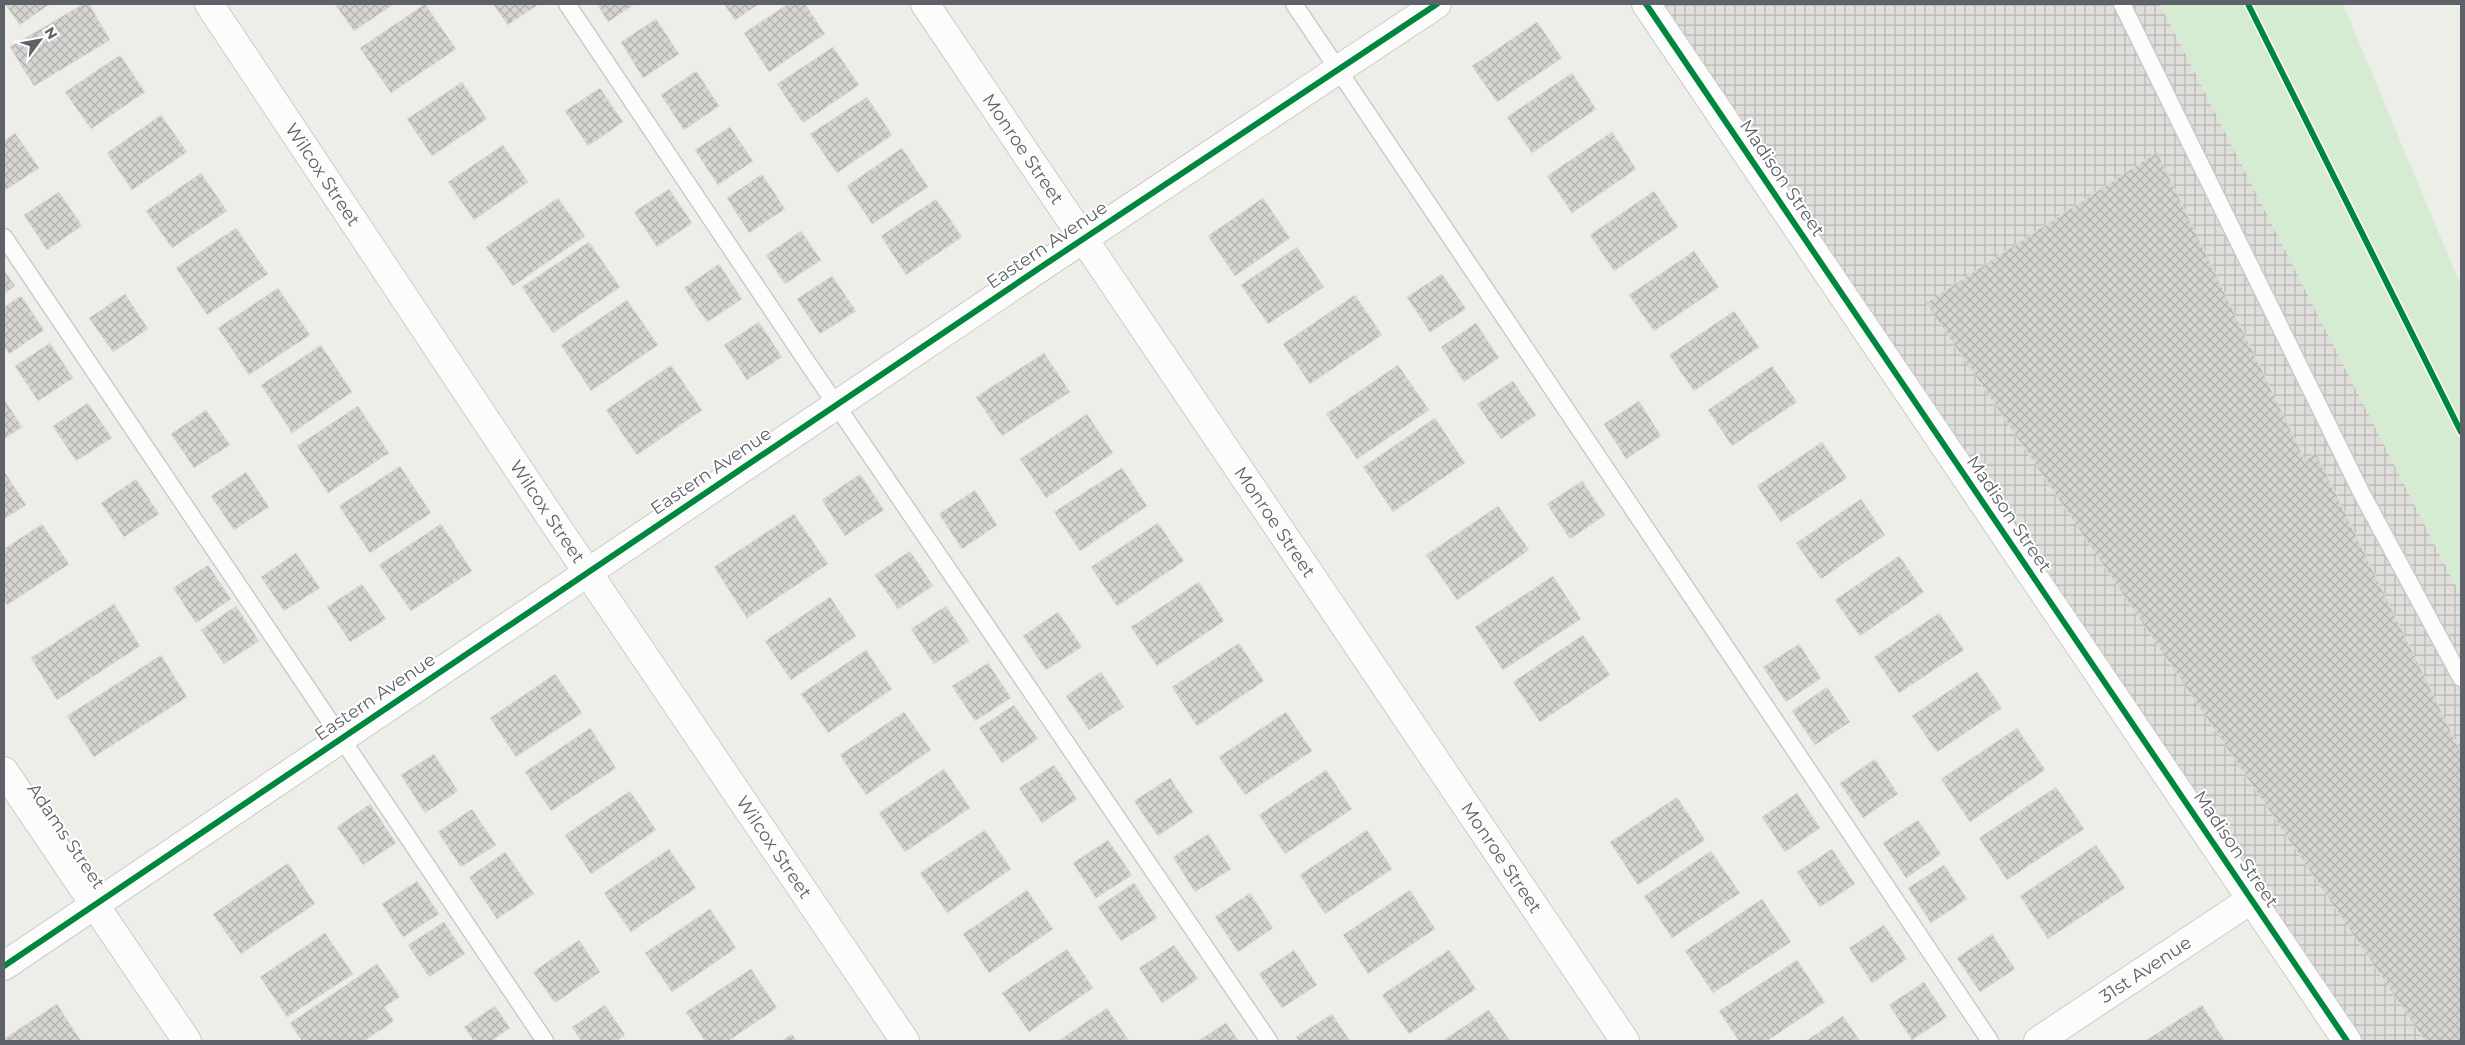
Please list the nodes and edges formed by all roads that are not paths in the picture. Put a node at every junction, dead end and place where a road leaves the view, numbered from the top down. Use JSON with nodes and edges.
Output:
{"nodes":[{"id":1,"x":209,"y":4,"type":"edge"},
{"id":2,"x":567,"y":4,"type":"edge"},
{"id":3,"x":925,"y":4,"type":"edge"},
{"id":4,"x":1294,"y":4,"type":"edge"},
{"id":5,"x":1437,"y":4,"type":"edge"},
{"id":6,"x":1646,"y":4,"type":"edge"},
{"id":7,"x":2122,"y":4,"type":"edge"},
{"id":8,"x":1339,"y":69,"type":"junction"},
{"id":9,"x":4,"y":237,"type":"edge"},
{"id":10,"x":1082,"y":239,"type":"junction"},
{"id":11,"x":836,"y":405,"type":"junction"},
{"id":12,"x":588,"y":572,"type":"junction"},
{"id":13,"x":2461,"y":678,"type":"edge"},
{"id":14,"x":340,"y":739,"type":"junction"},
{"id":15,"x":4,"y":771,"type":"edge"},
{"id":16,"x":2252,"y":899,"type":"junction"},
{"id":17,"x":94,"y":905,"type":"junction"},
{"id":18,"x":4,"y":966,"type":"edge"},
{"id":19,"x":187,"y":1041,"type":"edge"},
{"id":20,"x":545,"y":1041,"type":"edge"},
{"id":21,"x":905,"y":1041,"type":"edge"},
{"id":22,"x":1269,"y":1041,"type":"edge"},
{"id":23,"x":1624,"y":1041,"type":"edge"},
{"id":24,"x":1990,"y":1041,"type":"edge"},
{"id":25,"x":2038,"y":1041,"type":"edge"},
{"id":26,"x":2347,"y":1041,"type":"edge"}],
"edges":[{"from":1,"to":12,"type":"street","name":"Wilcox Street"},
{"from":2,"to":11,"type":"lane"},
{"from":3,"to":10,"type":"street","name":"Monroe Street"},
{"from":4,"to":8,"type":"lane"},
{"from":5,"to":8,"type":"street","name":"Eastern Avenue"},
{"from":6,"to":16,"type":"street","name":"Madison Street"},
{"from":7,"to":13,"type":"lane"},
{"from":8,"to":10,"type":"street","name":"Eastern Avenue"},
{"from":8,"to":24,"type":"lane"},
{"from":9,"to":14,"type":"lane"},
{"from":10,"to":11,"type":"street","name":"Eastern Avenue"},
{"from":10,"to":23,"type":"street","name":"Monroe Street"},
{"from":11,"to":12,"type":"street","name":"Eastern Avenue"},
{"from":11,"to":22,"type":"lane"},
{"from":12,"to":14,"type":"street","name":"Eastern Avenue"},
{"from":12,"to":21,"type":"street","name":"Wilcox Street"},
{"from":14,"to":17,"type":"street","name":"Eastern Avenue"},
{"from":14,"to":20,"type":"lane"},
{"from":15,"to":17,"type":"street","name":"Adams Street"},
{"from":16,"to":25,"type":"street","name":"31st Avenue"},
{"from":16,"to":26,"type":"street","name":"Madison Street"},
{"from":17,"to":18,"type":"street","name":"Eastern Avenue"},
{"from":17,"to":19,"type":"street","name":"Adams Street"}]}
